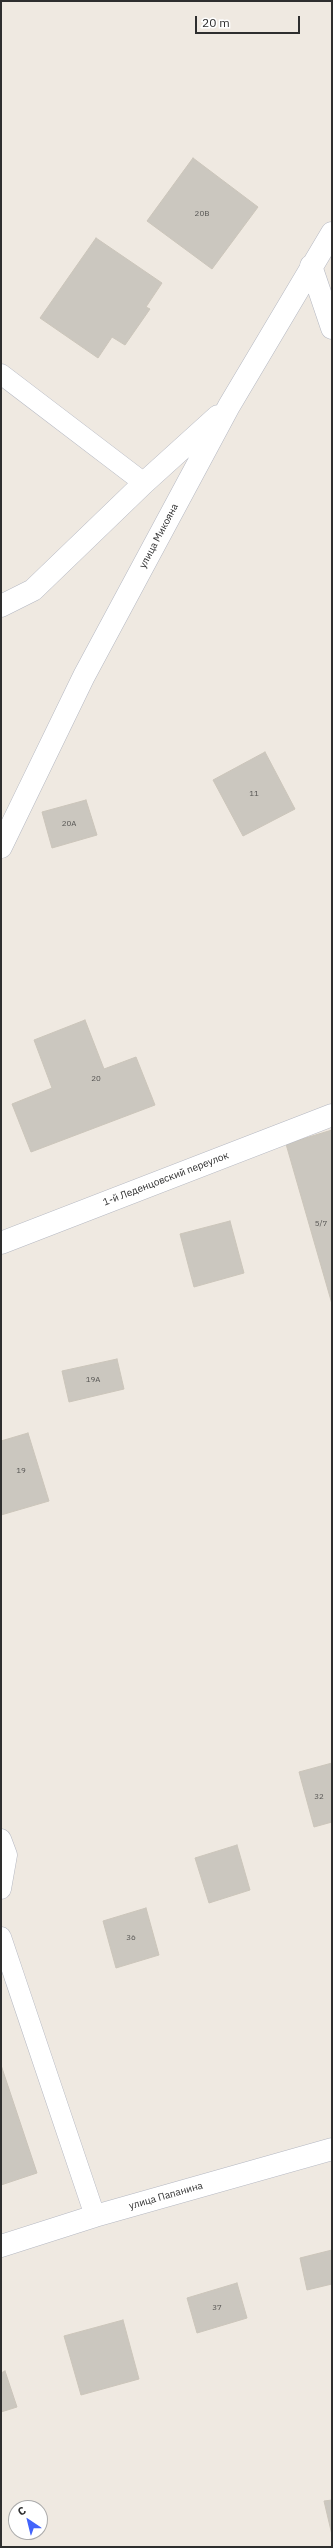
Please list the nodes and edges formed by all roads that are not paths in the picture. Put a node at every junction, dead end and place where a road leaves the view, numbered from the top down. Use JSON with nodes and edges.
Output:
{"nodes":[{"id":1,"x":332,"y":233,"type":"edge"},
{"id":2,"x":311,"y":266,"type":"junction"},
{"id":3,"x":332,"y":328,"type":"edge"},
{"id":4,"x":1,"y":374,"type":"edge"},
{"id":5,"x":229,"y":406,"type":"junction"},
{"id":6,"x":144,"y":483,"type":"junction"},
{"id":7,"x":1,"y":606,"type":"edge"},
{"id":8,"x":1,"y":847,"type":"edge"},
{"id":9,"x":332,"y":1115,"type":"edge"},
{"id":10,"x":1,"y":1242,"type":"edge"},
{"id":11,"x":1,"y":1839,"type":"edge"},
{"id":12,"x":2,"y":1877,"type":"edge"},
{"id":13,"x":1,"y":1937,"type":"edge"},
{"id":14,"x":332,"y":2149,"type":"edge"},
{"id":15,"x":95,"y":2216,"type":"junction"},
{"id":16,"x":1,"y":2246,"type":"edge"}],
"edges":[{"from":1,"to":2,"type":"street","name":"улица Микояна"},
{"from":2,"to":3,"type":"street"},
{"from":2,"to":5,"type":"street","name":"улица Микояна"},
{"from":4,"to":6,"type":"lane"},
{"from":5,"to":6,"type":"street"},
{"from":5,"to":8,"type":"street","name":"улица Микояна"},
{"from":6,"to":7,"type":"street"},
{"from":9,"to":10,"type":"street","name":"1-й Леденцовский переулок"},
{"from":11,"to":12,"type":"lane"},
{"from":13,"to":15,"type":"lane"},
{"from":14,"to":15,"type":"street","name":"улица Папанина"},
{"from":15,"to":16,"type":"street","name":"улица Папанина"}]}
